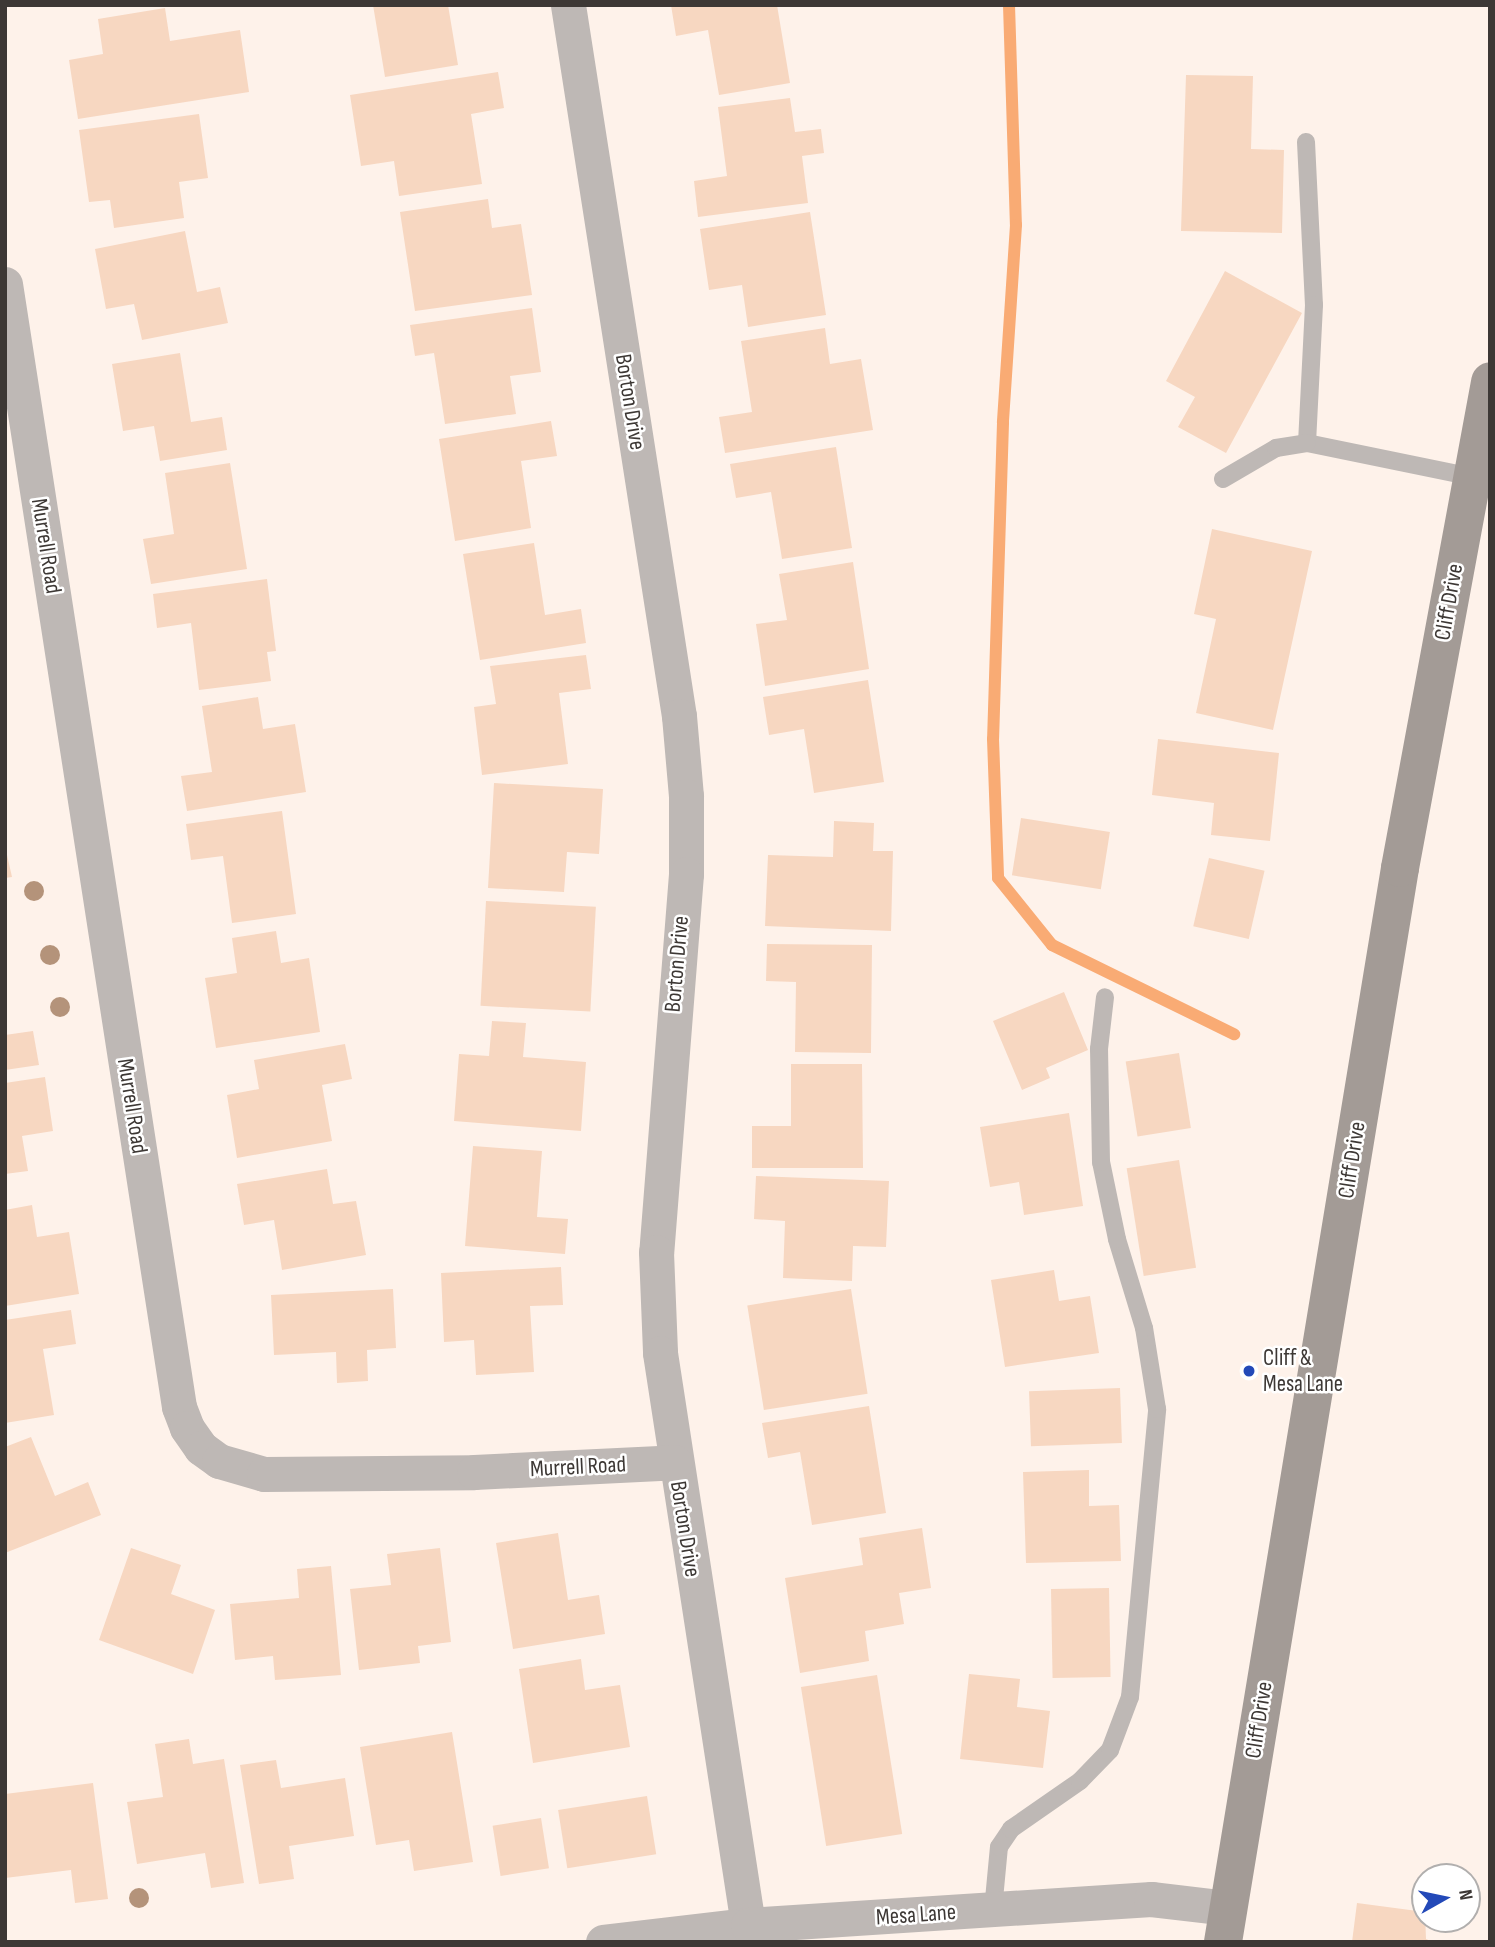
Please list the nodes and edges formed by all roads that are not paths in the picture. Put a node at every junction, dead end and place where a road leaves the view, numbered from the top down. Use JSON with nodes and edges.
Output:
{"nodes":[{"id":1,"x":568,"y":5,"type":"edge"},
{"id":2,"x":1306,"y":142,"type":"dead end"},
{"id":3,"x":5,"y":284,"type":"edge"},
{"id":4,"x":1490,"y":381,"type":"edge"},
{"id":5,"x":1307,"y":443,"type":"junction"},
{"id":6,"x":1472,"y":477,"type":"junction"},
{"id":7,"x":1223,"y":479,"type":"dead end"},
{"id":8,"x":1105,"y":997,"type":"dead end"},
{"id":9,"x":675,"y":1462,"type":"junction"},
{"id":10,"x":993,"y":1910,"type":"junction"},
{"id":11,"x":748,"y":1925,"type":"junction"},
{"id":12,"x":1225,"y":1925,"type":"edge"},
{"id":13,"x":603,"y":1942,"type":"edge"}],
"edges":[{"from":1,"to":9,"type":"street","name":"Borton Drive"},
{"from":2,"to":5,"type":"lane"},
{"from":3,"to":9,"type":"street","name":"Murrell Road"},
{"from":4,"to":6,"type":"main road","name":"Cliff Drive"},
{"from":5,"to":6,"type":"lane"},
{"from":5,"to":7,"type":"lane"},
{"from":6,"to":12,"type":"main road","name":"Cliff Drive"},
{"from":8,"to":10,"type":"lane"},
{"from":9,"to":11,"type":"street","name":"Borton Drive"},
{"from":10,"to":11,"type":"street","name":"Mesa Lane"},
{"from":10,"to":12,"type":"street","name":"Mesa Lane"},
{"from":11,"to":13,"type":"street","name":"Mesa Lane"}]}
